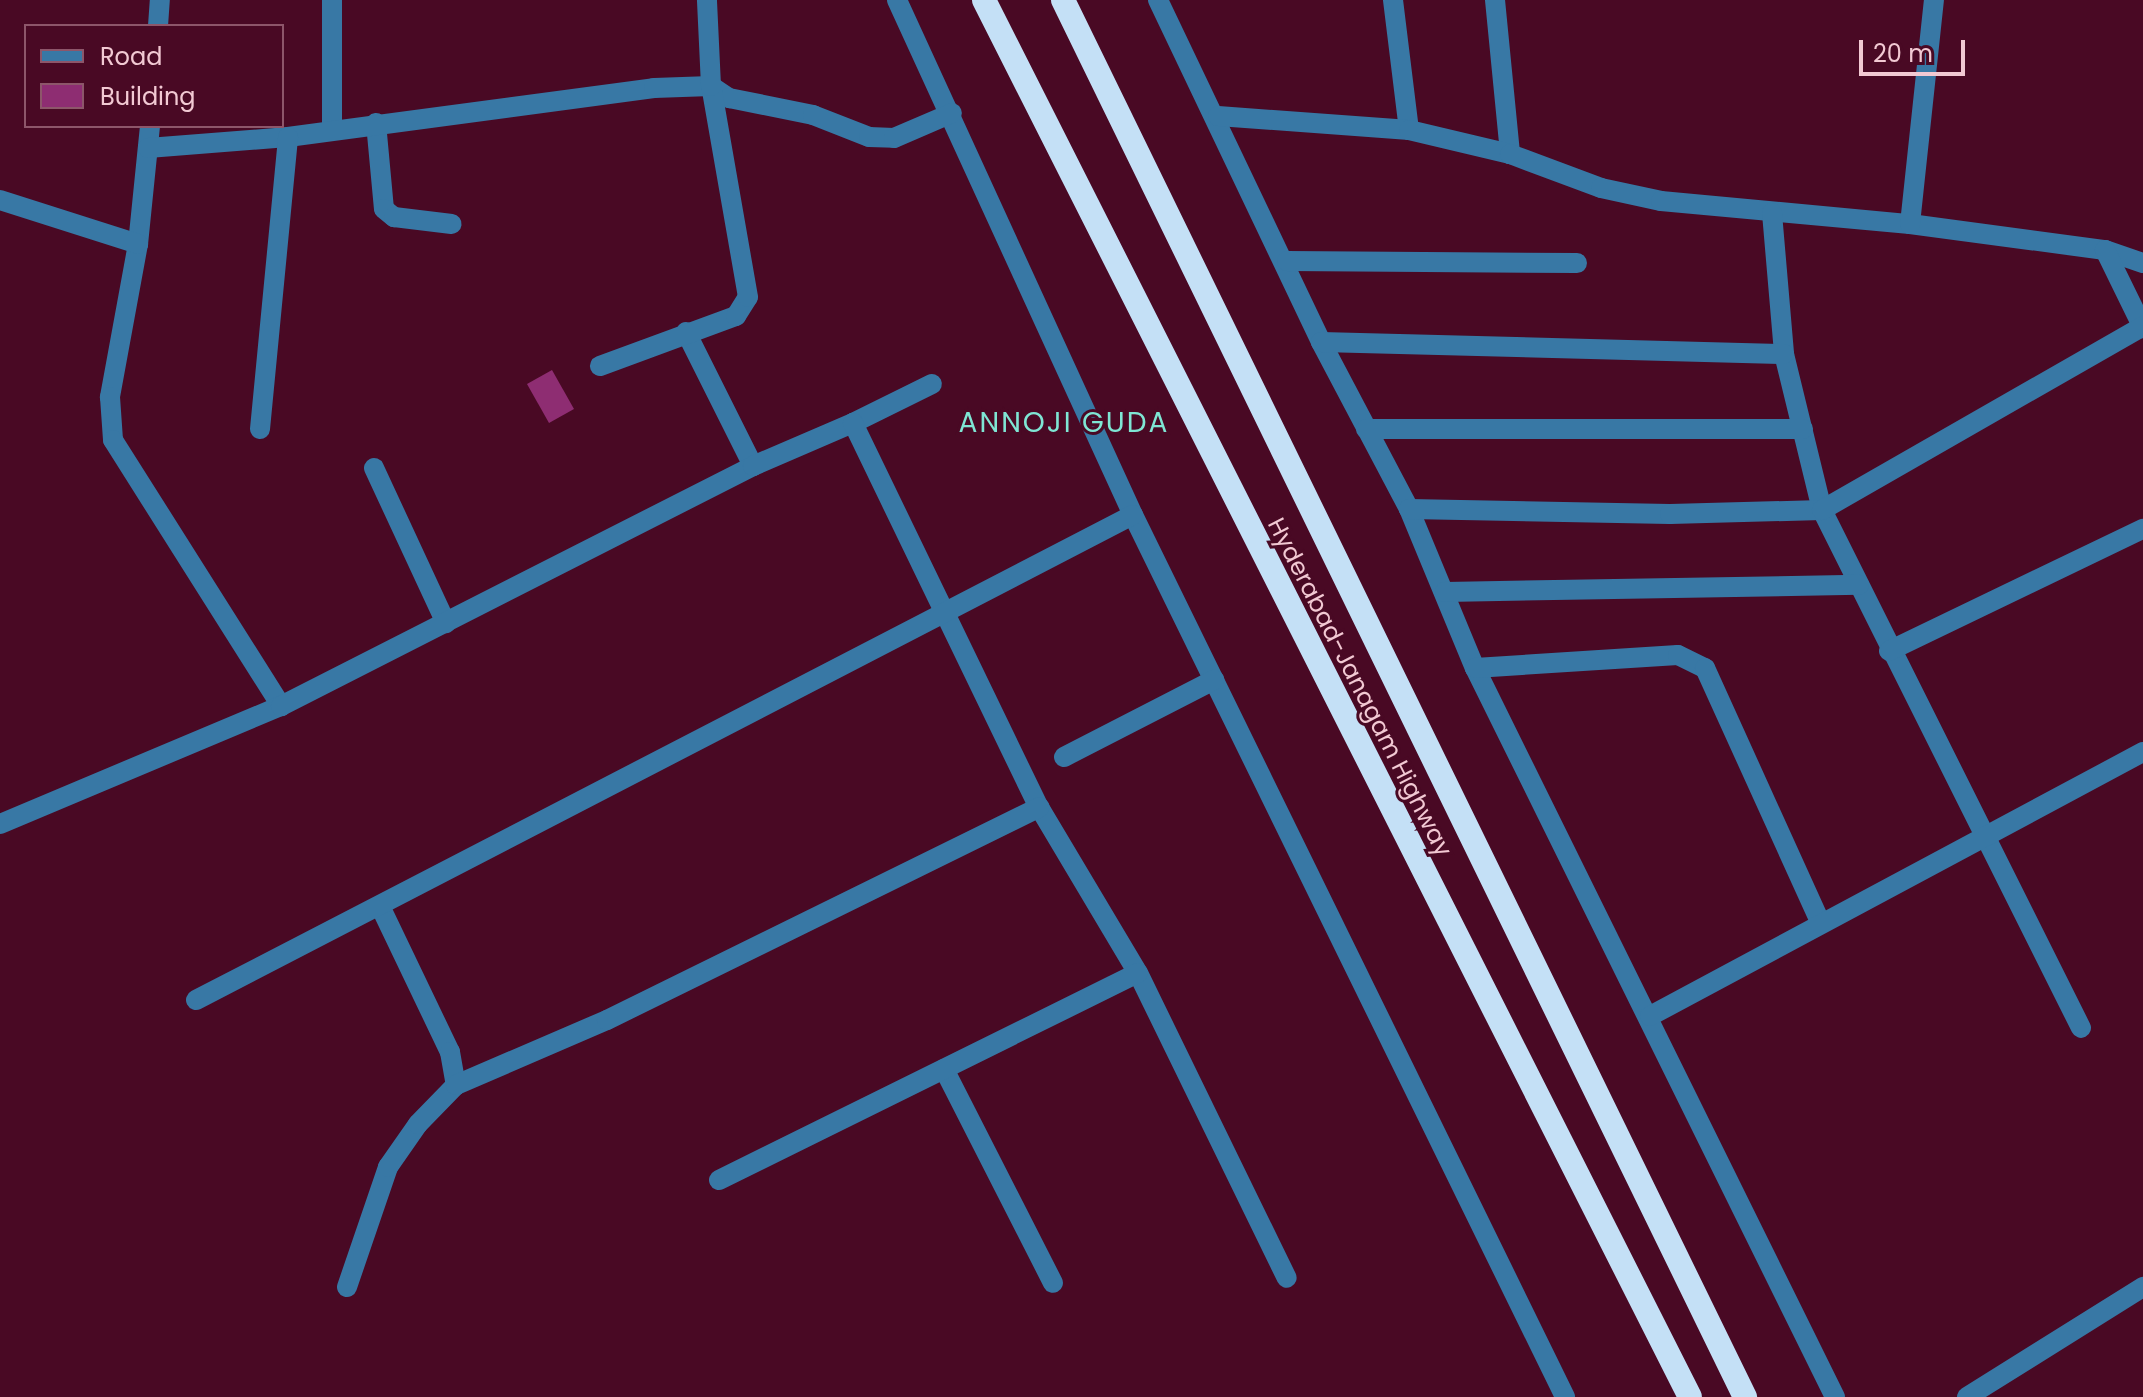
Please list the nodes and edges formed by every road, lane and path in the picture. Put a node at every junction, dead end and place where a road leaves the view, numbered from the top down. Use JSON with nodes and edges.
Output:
{"nodes":[{"id":1,"x":160,"y":0,"type":"edge"},
{"id":2,"x":332,"y":0,"type":"edge"},
{"id":3,"x":707,"y":0,"type":"edge"},
{"id":4,"x":897,"y":0,"type":"edge"},
{"id":5,"x":984,"y":0,"type":"edge"},
{"id":6,"x":1063,"y":0,"type":"edge"},
{"id":7,"x":1158,"y":0,"type":"edge"},
{"id":8,"x":1393,"y":0,"type":"edge"},
{"id":9,"x":1495,"y":0,"type":"edge"},
{"id":10,"x":1934,"y":0,"type":"edge"},
{"id":11,"x":158,"y":24,"type":"edge"},
{"id":12,"x":711,"y":86,"type":"junction"},
{"id":13,"x":952,"y":113,"type":"junction"},
{"id":14,"x":1218,"y":116,"type":"junction"},
{"id":15,"x":376,"y":123,"type":"junction"},
{"id":16,"x":150,"y":128,"type":"edge"},
{"id":17,"x":332,"y":128,"type":"junction"},
{"id":18,"x":1409,"y":130,"type":"junction"},
{"id":19,"x":288,"y":137,"type":"junction"},
{"id":20,"x":148,"y":148,"type":"junction"},
{"id":21,"x":1510,"y":154,"type":"junction"},
{"id":22,"x":0,"y":200,"type":"edge"},
{"id":23,"x":1772,"y":213,"type":"junction"},
{"id":24,"x":452,"y":224,"type":"dead end"},
{"id":25,"x":1910,"y":224,"type":"junction"},
{"id":26,"x":138,"y":244,"type":"junction"},
{"id":27,"x":2105,"y":250,"type":"junction"},
{"id":28,"x":1287,"y":261,"type":"junction"},
{"id":29,"x":1577,"y":263,"type":"dead end"},
{"id":30,"x":2143,"y":263,"type":"edge"},
{"id":31,"x":2143,"y":328,"type":"edge"},
{"id":32,"x":686,"y":332,"type":"junction"},
{"id":33,"x":1321,"y":342,"type":"junction"},
{"id":34,"x":1784,"y":354,"type":"junction"},
{"id":35,"x":600,"y":366,"type":"dead end"},
{"id":36,"x":932,"y":384,"type":"dead end"},
{"id":37,"x":853,"y":423,"type":"junction"},
{"id":38,"x":260,"y":429,"type":"dead end"},
{"id":39,"x":1366,"y":429,"type":"junction"},
{"id":40,"x":1803,"y":429,"type":"junction"},
{"id":41,"x":753,"y":466,"type":"junction"},
{"id":42,"x":374,"y":468,"type":"dead end"},
{"id":43,"x":1409,"y":509,"type":"junction"},
{"id":44,"x":1822,"y":510,"type":"junction"},
{"id":45,"x":1133,"y":515,"type":"junction"},
{"id":46,"x":2143,"y":529,"type":"edge"},
{"id":47,"x":1859,"y":585,"type":"junction"},
{"id":48,"x":1445,"y":592,"type":"junction"},
{"id":49,"x":942,"y":611,"type":"junction"},
{"id":50,"x":446,"y":623,"type":"junction"},
{"id":51,"x":1889,"y":651,"type":"junction"},
{"id":52,"x":1475,"y":668,"type":"junction"},
{"id":53,"x":1214,"y":680,"type":"junction"},
{"id":54,"x":281,"y":706,"type":"junction"},
{"id":55,"x":2143,"y":752,"type":"edge"},
{"id":56,"x":1064,"y":757,"type":"dead end"},
{"id":57,"x":1039,"y":807,"type":"junction"},
{"id":58,"x":0,"y":824,"type":"edge"},
{"id":59,"x":1987,"y":832,"type":"junction"},
{"id":60,"x":380,"y":906,"type":"junction"},
{"id":61,"x":1820,"y":922,"type":"junction"},
{"id":62,"x":1138,"y":973,"type":"junction"},
{"id":63,"x":196,"y":1000,"type":"dead end"},
{"id":64,"x":1650,"y":1016,"type":"junction"},
{"id":65,"x":2081,"y":1028,"type":"dead end"},
{"id":66,"x":944,"y":1069,"type":"junction"},
{"id":67,"x":456,"y":1085,"type":"junction"},
{"id":68,"x":719,"y":1180,"type":"dead end"},
{"id":69,"x":1287,"y":1278,"type":"dead end"},
{"id":70,"x":1053,"y":1283,"type":"dead end"},
{"id":71,"x":347,"y":1287,"type":"dead end"},
{"id":72,"x":2143,"y":1287,"type":"edge"},
{"id":73,"x":1565,"y":1397,"type":"edge"},
{"id":74,"x":1690,"y":1397,"type":"edge"},
{"id":75,"x":1745,"y":1397,"type":"edge"},
{"id":76,"x":1835,"y":1397,"type":"edge"},
{"id":77,"x":1967,"y":1397,"type":"edge"}],
"edges":[{"from":1,"to":11,"type":"street"},
{"from":2,"to":17,"type":"street"},
{"from":3,"to":12,"type":"street"},
{"from":4,"to":13,"type":"street"},
{"from":5,"to":74,"type":"highway","name":"Hyderabad-Janagam Highway"},
{"from":6,"to":75,"type":"highway","name":"Hyderabad-Janagam Highway"},
{"from":7,"to":14,"type":"street"},
{"from":8,"to":18,"type":"street"},
{"from":9,"to":21,"type":"street"},
{"from":10,"to":25,"type":"street"},
{"from":12,"to":13,"type":"street"},
{"from":12,"to":15,"type":"street"},
{"from":12,"to":32,"type":"street"},
{"from":13,"to":45,"type":"street"},
{"from":14,"to":18,"type":"street"},
{"from":14,"to":28,"type":"street"},
{"from":15,"to":17,"type":"street"},
{"from":15,"to":24,"type":"street"},
{"from":16,"to":20,"type":"street"},
{"from":17,"to":19,"type":"street"},
{"from":18,"to":21,"type":"street"},
{"from":19,"to":20,"type":"street"},
{"from":19,"to":38,"type":"street"},
{"from":20,"to":26,"type":"street"},
{"from":21,"to":23,"type":"street"},
{"from":22,"to":26,"type":"street"},
{"from":23,"to":25,"type":"street"},
{"from":23,"to":34,"type":"street"},
{"from":25,"to":27,"type":"street"},
{"from":26,"to":54,"type":"street"},
{"from":27,"to":30,"type":"street"},
{"from":27,"to":31,"type":"street"},
{"from":28,"to":29,"type":"street"},
{"from":28,"to":33,"type":"street"},
{"from":31,"to":44,"type":"street"},
{"from":32,"to":35,"type":"street"},
{"from":32,"to":41,"type":"street"},
{"from":33,"to":34,"type":"street"},
{"from":33,"to":39,"type":"street"},
{"from":34,"to":40,"type":"street"},
{"from":36,"to":37,"type":"street"},
{"from":37,"to":41,"type":"street"},
{"from":37,"to":49,"type":"street"},
{"from":39,"to":40,"type":"street"},
{"from":39,"to":43,"type":"street"},
{"from":40,"to":44,"type":"street"},
{"from":41,"to":50,"type":"street"},
{"from":42,"to":50,"type":"street"},
{"from":43,"to":44,"type":"street"},
{"from":43,"to":48,"type":"street"},
{"from":44,"to":47,"type":"street"},
{"from":45,"to":49,"type":"street"},
{"from":45,"to":53,"type":"street"},
{"from":46,"to":51,"type":"street"},
{"from":47,"to":48,"type":"street"},
{"from":47,"to":51,"type":"street"},
{"from":48,"to":52,"type":"street"},
{"from":49,"to":57,"type":"street"},
{"from":49,"to":60,"type":"street"},
{"from":50,"to":54,"type":"street"},
{"from":51,"to":59,"type":"street"},
{"from":52,"to":61,"type":"street"},
{"from":52,"to":64,"type":"street"},
{"from":53,"to":56,"type":"street"},
{"from":53,"to":73,"type":"street"},
{"from":54,"to":58,"type":"street"},
{"from":55,"to":59,"type":"street"},
{"from":57,"to":62,"type":"street"},
{"from":57,"to":67,"type":"street"},
{"from":59,"to":61,"type":"street"},
{"from":59,"to":65,"type":"street"},
{"from":60,"to":63,"type":"street"},
{"from":60,"to":67,"type":"street"},
{"from":61,"to":64,"type":"street"},
{"from":62,"to":66,"type":"street"},
{"from":62,"to":69,"type":"street"},
{"from":64,"to":76,"type":"street"},
{"from":66,"to":68,"type":"street"},
{"from":66,"to":70,"type":"street"},
{"from":67,"to":71,"type":"street"},
{"from":72,"to":77,"type":"street"}]}
